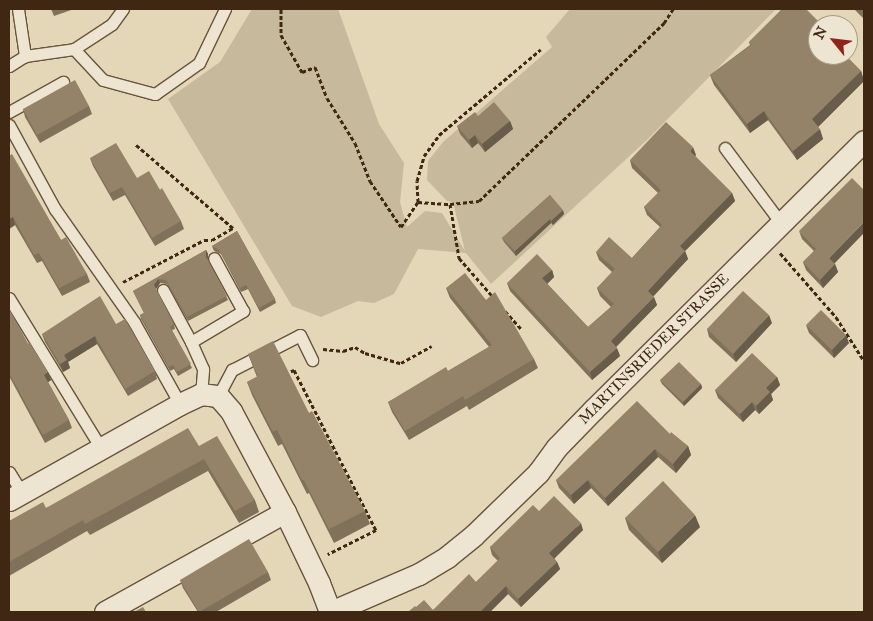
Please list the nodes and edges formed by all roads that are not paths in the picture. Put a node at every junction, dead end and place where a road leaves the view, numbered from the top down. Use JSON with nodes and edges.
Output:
{"nodes":[{"id":1,"x":18,"y":9,"type":"edge"},
{"id":2,"x":123,"y":9,"type":"edge"},
{"id":3,"x":225,"y":9,"type":"edge"},
{"id":4,"x":74,"y":49,"type":"junction"},
{"id":5,"x":25,"y":56,"type":"junction"},
{"id":6,"x":9,"y":66,"type":"edge"},
{"id":7,"x":63,"y":82,"type":"dead end"},
{"id":8,"x":9,"y":112,"type":"edge"},
{"id":9,"x":9,"y":125,"type":"edge"},
{"id":10,"x":864,"y":141,"type":"edge"},
{"id":11,"x":725,"y":148,"type":"dead end"},
{"id":12,"x":773,"y":230,"type":"junction"},
{"id":13,"x":214,"y":258,"type":"dead end"},
{"id":14,"x":162,"y":290,"type":"dead end"},
{"id":15,"x":9,"y":298,"type":"edge"},
{"id":16,"x":190,"y":342,"type":"junction"},
{"id":17,"x":312,"y":360,"type":"dead end"},
{"id":18,"x":210,"y":395,"type":"junction"},
{"id":19,"x":180,"y":404,"type":"junction"},
{"id":20,"x":101,"y":448,"type":"junction"},
{"id":21,"x":9,"y":472,"type":"edge"},
{"id":22,"x":15,"y":497,"type":"edge"},
{"id":23,"x":285,"y":512,"type":"junction"},
{"id":24,"x":105,"y":612,"type":"edge"},
{"id":25,"x":331,"y":612,"type":"edge"}],
"edges":[{"from":1,"to":5,"type":"lane"},
{"from":2,"to":4,"type":"lane"},
{"from":3,"to":4,"type":"lane"},
{"from":4,"to":5,"type":"lane"},
{"from":5,"to":6,"type":"lane"},
{"from":7,"to":8,"type":"lane"},
{"from":9,"to":19,"type":"lane"},
{"from":10,"to":12,"type":"street","name":"MARTINSRIEDER STRASSE"},
{"from":11,"to":12,"type":"lane"},
{"from":12,"to":25,"type":"street","name":"MARTINSRIEDER STRASSE"},
{"from":13,"to":16,"type":"lane"},
{"from":14,"to":16,"type":"lane"},
{"from":15,"to":20,"type":"lane"},
{"from":16,"to":18,"type":"lane"},
{"from":17,"to":18,"type":"lane"},
{"from":18,"to":19,"type":"street"},
{"from":18,"to":23,"type":"street"},
{"from":19,"to":20,"type":"street"},
{"from":20,"to":22,"type":"street"},
{"from":21,"to":22,"type":"lane"},
{"from":23,"to":24,"type":"street"},
{"from":23,"to":25,"type":"street"}]}
